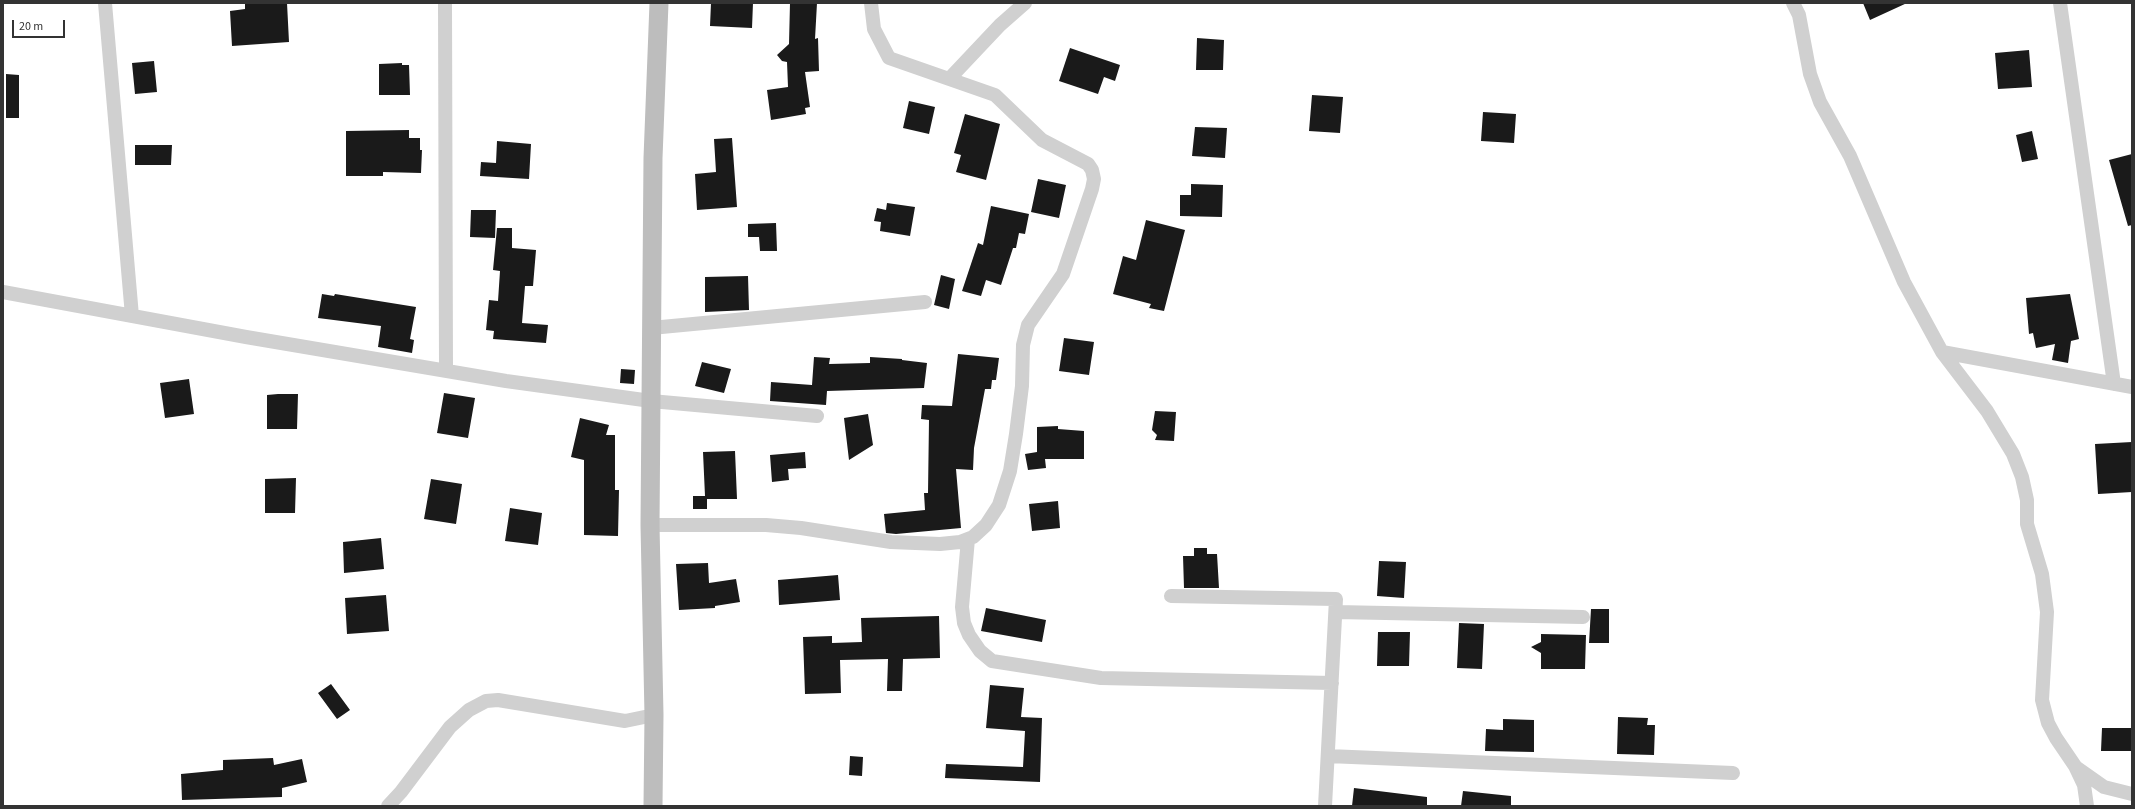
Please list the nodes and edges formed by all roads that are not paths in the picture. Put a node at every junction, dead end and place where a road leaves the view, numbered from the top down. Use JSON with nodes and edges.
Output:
{"nodes":[{"id":1,"x":105,"y":3,"type":"edge"},
{"id":2,"x":445,"y":3,"type":"edge"},
{"id":3,"x":659,"y":3,"type":"edge"},
{"id":4,"x":871,"y":3,"type":"edge"},
{"id":5,"x":1025,"y":3,"type":"edge"},
{"id":6,"x":1793,"y":3,"type":"edge"},
{"id":7,"x":2060,"y":3,"type":"edge"},
{"id":8,"x":950,"y":78,"type":"junction"},
{"id":9,"x":3,"y":292,"type":"edge"},
{"id":10,"x":925,"y":302,"type":"dead end"},
{"id":11,"x":132,"y":316,"type":"junction"},
{"id":12,"x":651,"y":328,"type":"junction"},
{"id":13,"x":1942,"y":352,"type":"junction"},
{"id":14,"x":446,"y":371,"type":"junction"},
{"id":15,"x":2114,"y":384,"type":"junction"},
{"id":16,"x":2132,"y":387,"type":"edge"},
{"id":17,"x":651,"y":401,"type":"junction"},
{"id":18,"x":817,"y":416,"type":"dead end"},
{"id":19,"x":650,"y":525,"type":"junction"},
{"id":20,"x":968,"y":539,"type":"junction"},
{"id":21,"x":1171,"y":596,"type":"dead end"},
{"id":22,"x":1336,"y":612,"type":"junction"},
{"id":23,"x":1583,"y":617,"type":"dead end"},
{"id":24,"x":1332,"y":683,"type":"junction"},
{"id":25,"x":654,"y":715,"type":"junction"},
{"id":26,"x":1328,"y":756,"type":"junction"},
{"id":27,"x":2075,"y":766,"type":"junction"},
{"id":28,"x":1732,"y":773,"type":"dead end"},
{"id":29,"x":2132,"y":794,"type":"edge"},
{"id":30,"x":388,"y":806,"type":"edge"},
{"id":31,"x":653,"y":806,"type":"edge"},
{"id":32,"x":1325,"y":806,"type":"edge"},
{"id":33,"x":2086,"y":806,"type":"edge"}],
"edges":[{"from":1,"to":11,"type":"street"},
{"from":2,"to":14,"type":"street"},
{"from":3,"to":12,"type":"street"},
{"from":4,"to":8,"type":"street"},
{"from":5,"to":8,"type":"street"},
{"from":6,"to":13,"type":"street"},
{"from":7,"to":15,"type":"street"},
{"from":8,"to":20,"type":"street"},
{"from":9,"to":11,"type":"street"},
{"from":10,"to":12,"type":"street"},
{"from":11,"to":14,"type":"street"},
{"from":12,"to":17,"type":"street"},
{"from":13,"to":15,"type":"street"},
{"from":13,"to":27,"type":"street"},
{"from":14,"to":17,"type":"street"},
{"from":15,"to":16,"type":"street"},
{"from":17,"to":18,"type":"street"},
{"from":17,"to":19,"type":"street"},
{"from":19,"to":20,"type":"street"},
{"from":19,"to":25,"type":"street"},
{"from":20,"to":24,"type":"street"},
{"from":21,"to":22,"type":"street"},
{"from":22,"to":23,"type":"street"},
{"from":22,"to":24,"type":"street"},
{"from":24,"to":26,"type":"street"},
{"from":25,"to":30,"type":"street"},
{"from":25,"to":31,"type":"street"},
{"from":26,"to":28,"type":"street"},
{"from":26,"to":32,"type":"street"},
{"from":27,"to":29,"type":"street"},
{"from":27,"to":33,"type":"street"}]}
